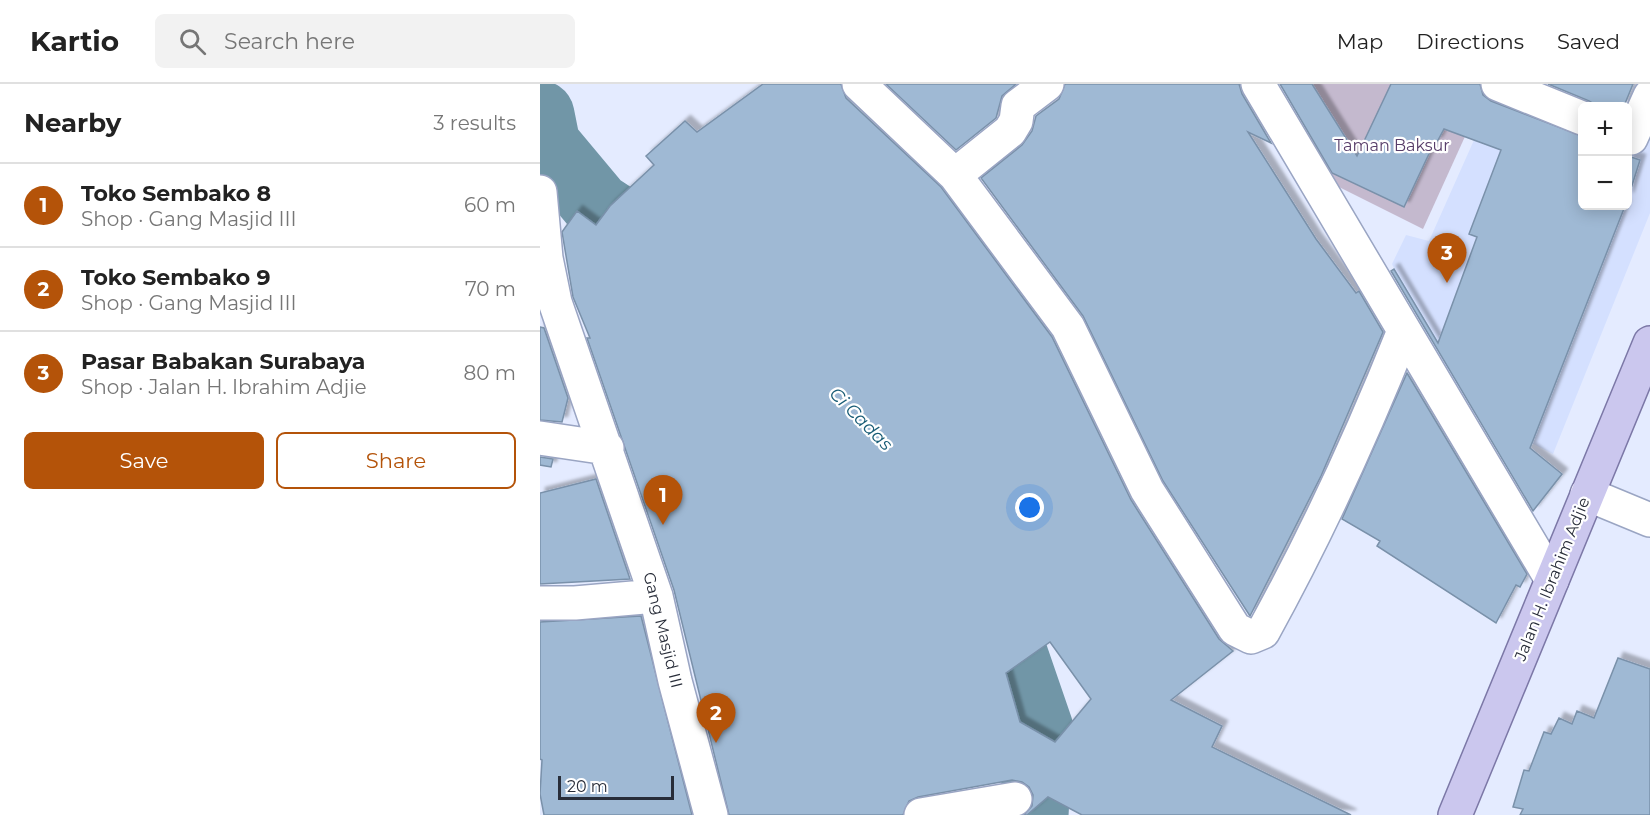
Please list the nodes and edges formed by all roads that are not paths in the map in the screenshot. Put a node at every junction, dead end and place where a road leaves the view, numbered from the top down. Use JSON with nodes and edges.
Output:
{"nodes":[{"id":1,"x":859,"y":84,"type":"edge"},
{"id":2,"x":1047,"y":84,"type":"edge"},
{"id":3,"x":1258,"y":84,"type":"edge"},
{"id":4,"x":1498,"y":84,"type":"edge"},
{"id":5,"x":1650,"y":96,"type":"edge"},
{"id":6,"x":1578,"y":116,"type":"edge"},
{"id":7,"x":1636,"y":139,"type":"edge"},
{"id":8,"x":955,"y":175,"type":"junction"},
{"id":9,"x":540,"y":192,"type":"edge"},
{"id":10,"x":1403,"y":333,"type":"junction"},
{"id":11,"x":1650,"y":343,"type":"edge"},
{"id":12,"x":540,"y":438,"type":"edge"},
{"id":13,"x":607,"y":448,"type":"junction"},
{"id":14,"x":1587,"y":494,"type":"junction"},
{"id":15,"x":1650,"y":519,"type":"edge"},
{"id":16,"x":1552,"y":580,"type":"junction"},
{"id":17,"x":656,"y":596,"type":"junction"},
{"id":18,"x":540,"y":603,"type":"edge"},
{"id":19,"x":1015,"y":800,"type":"dead end"},
{"id":20,"x":711,"y":815,"type":"edge"},
{"id":21,"x":921,"y":815,"type":"edge"},
{"id":22,"x":1455,"y":815,"type":"edge"}],
"edges":[{"from":1,"to":8,"type":"street"},
{"from":2,"to":8,"type":"street"},
{"from":3,"to":10,"type":"street"},
{"from":4,"to":6,"type":"street"},
{"from":5,"to":7,"type":"street"},
{"from":8,"to":10,"type":"street"},
{"from":9,"to":13,"type":"street","name":"Gang Masjid III"},
{"from":10,"to":16,"type":"street"},
{"from":11,"to":14,"type":"main road","name":"Jalan H. Ibrahim Adjie"},
{"from":12,"to":13,"type":"street"},
{"from":13,"to":17,"type":"street","name":"Gang Masjid III"},
{"from":14,"to":15,"type":"street"},
{"from":14,"to":16,"type":"main road","name":"Jalan H. Ibrahim Adjie"},
{"from":16,"to":22,"type":"main road","name":"Jalan H. Ibrahim Adjie"},
{"from":17,"to":18,"type":"street"},
{"from":17,"to":20,"type":"street","name":"Gang Masjid III"},
{"from":19,"to":21,"type":"street"}]}
